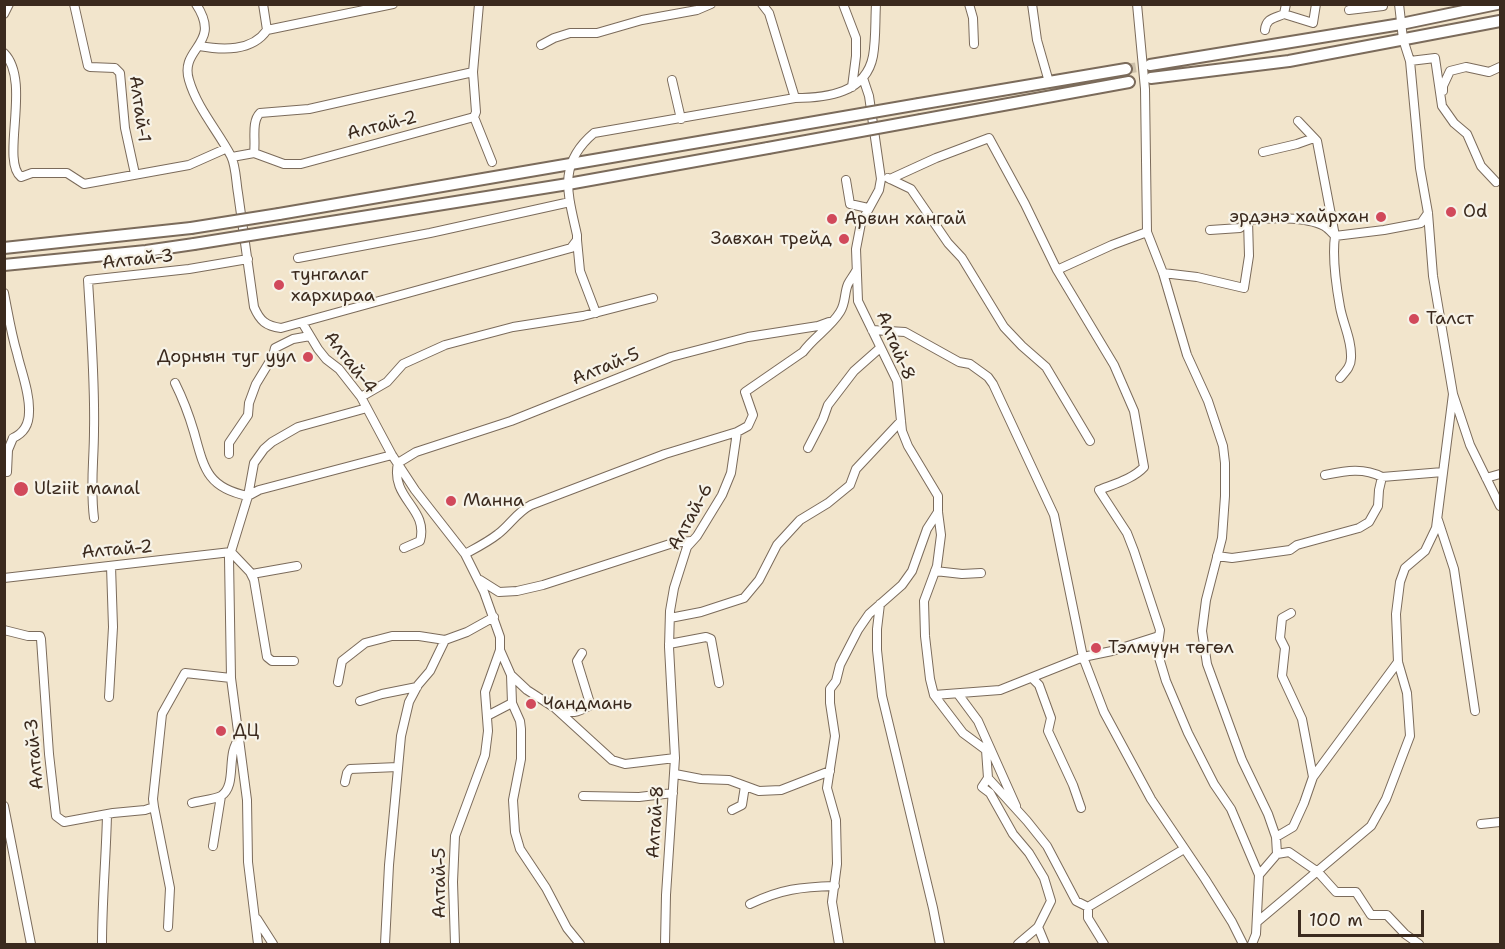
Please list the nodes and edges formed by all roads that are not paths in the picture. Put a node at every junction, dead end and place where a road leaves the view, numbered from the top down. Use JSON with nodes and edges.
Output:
{"nodes":[{"id":1,"x":9,"y":4,"type":"edge"},
{"id":2,"x":74,"y":4,"type":"edge"},
{"id":3,"x":196,"y":4,"type":"edge"},
{"id":4,"x":263,"y":4,"type":"edge"},
{"id":5,"x":393,"y":4,"type":"edge"},
{"id":6,"x":479,"y":4,"type":"edge"},
{"id":7,"x":711,"y":4,"type":"edge"},
{"id":8,"x":762,"y":4,"type":"edge"},
{"id":9,"x":843,"y":4,"type":"edge"},
{"id":10,"x":876,"y":4,"type":"edge"},
{"id":11,"x":969,"y":4,"type":"edge"},
{"id":12,"x":1032,"y":4,"type":"edge"},
{"id":13,"x":1137,"y":4,"type":"edge"},
{"id":14,"x":1286,"y":4,"type":"edge"},
{"id":15,"x":1316,"y":4,"type":"edge"},
{"id":16,"x":1383,"y":4,"type":"edge"},
{"id":17,"x":1399,"y":4,"type":"edge"},
{"id":18,"x":1497,"y":4,"type":"edge"},
{"id":19,"x":1349,"y":10,"type":"dead end"},
{"id":20,"x":4,"y":14,"type":"edge"},
{"id":21,"x":1284,"y":14,"type":"junction"},
{"id":22,"x":1500,"y":21,"type":"edge"},
{"id":23,"x":1401,"y":24,"type":"junction"},
{"id":24,"x":267,"y":30,"type":"junction"},
{"id":25,"x":1265,"y":30,"type":"dead end"},
{"id":26,"x":1403,"y":39,"type":"junction"},
{"id":27,"x":974,"y":44,"type":"dead end"},
{"id":28,"x":541,"y":45,"type":"dead end"},
{"id":29,"x":199,"y":46,"type":"junction"},
{"id":30,"x":4,"y":53,"type":"edge"},
{"id":31,"x":1410,"y":61,"type":"junction"},
{"id":32,"x":1150,"y":65,"type":"tunnel mouth"},
{"id":33,"x":1500,"y":68,"type":"edge"},
{"id":34,"x":1126,"y":69,"type":"tunnel mouth"},
{"id":35,"x":473,"y":72,"type":"junction"},
{"id":36,"x":863,"y":78,"type":"junction"},
{"id":37,"x":1151,"y":78,"type":"tunnel mouth"},
{"id":38,"x":672,"y":80,"type":"dead end"},
{"id":39,"x":1049,"y":82,"type":"junction"},
{"id":40,"x":1129,"y":82,"type":"tunnel mouth"},
{"id":41,"x":852,"y":87,"type":"junction"},
{"id":42,"x":795,"y":98,"type":"junction"},
{"id":43,"x":1442,"y":106,"type":"junction"},
{"id":44,"x":474,"y":117,"type":"junction"},
{"id":45,"x":681,"y":119,"type":"junction"},
{"id":46,"x":1298,"y":121,"type":"dead end"},
{"id":47,"x":1314,"y":138,"type":"junction"},
{"id":48,"x":225,"y":149,"type":"junction"},
{"id":49,"x":1263,"y":152,"type":"dead end"},
{"id":50,"x":254,"y":153,"type":"junction"},
{"id":51,"x":232,"y":158,"type":"junction"},
{"id":52,"x":492,"y":162,"type":"dead end"},
{"id":53,"x":570,"y":164,"type":"junction"},
{"id":54,"x":135,"y":174,"type":"junction"},
{"id":55,"x":881,"y":174,"type":"junction"},
{"id":56,"x":890,"y":178,"type":"junction"},
{"id":57,"x":846,"y":180,"type":"dead end"},
{"id":58,"x":1496,"y":182,"type":"dead end"},
{"id":59,"x":568,"y":184,"type":"junction"},
{"id":60,"x":570,"y":202,"type":"junction"},
{"id":61,"x":868,"y":208,"type":"junction"},
{"id":62,"x":1428,"y":213,"type":"junction"},
{"id":63,"x":1248,"y":220,"type":"junction"},
{"id":64,"x":1210,"y":230,"type":"dead end"},
{"id":65,"x":1148,"y":232,"type":"junction"},
{"id":66,"x":1335,"y":236,"type":"junction"},
{"id":67,"x":577,"y":240,"type":"junction"},
{"id":68,"x":4,"y":248,"type":"edge"},
{"id":69,"x":298,"y":258,"type":"dead end"},
{"id":70,"x":248,"y":259,"type":"junction"},
{"id":71,"x":4,"y":265,"type":"edge"},
{"id":72,"x":1057,"y":270,"type":"junction"},
{"id":73,"x":856,"y":271,"type":"junction"},
{"id":74,"x":1163,"y":273,"type":"junction"},
{"id":75,"x":4,"y":293,"type":"edge"},
{"id":76,"x":653,"y":298,"type":"dead end"},
{"id":77,"x":596,"y":313,"type":"junction"},
{"id":78,"x":833,"y":321,"type":"junction"},
{"id":79,"x":303,"y":324,"type":"junction"},
{"id":80,"x":872,"y":330,"type":"junction"},
{"id":81,"x":310,"y":336,"type":"junction"},
{"id":82,"x":880,"y":348,"type":"junction"},
{"id":83,"x":1340,"y":378,"type":"dead end"},
{"id":84,"x":175,"y":383,"type":"dead end"},
{"id":85,"x":1453,"y":394,"type":"junction"},
{"id":86,"x":361,"y":397,"type":"junction"},
{"id":87,"x":367,"y":408,"type":"junction"},
{"id":88,"x":902,"y":421,"type":"junction"},
{"id":89,"x":737,"y":432,"type":"junction"},
{"id":90,"x":9,"y":437,"type":"edge"},
{"id":91,"x":1090,"y":441,"type":"dead end"},
{"id":92,"x":808,"y":448,"type":"dead end"},
{"id":93,"x":229,"y":454,"type":"dead end"},
{"id":94,"x":392,"y":455,"type":"junction"},
{"id":95,"x":398,"y":463,"type":"junction"},
{"id":96,"x":7,"y":472,"type":"dead end"},
{"id":97,"x":1443,"y":472,"type":"junction"},
{"id":98,"x":1500,"y":474,"type":"edge"},
{"id":99,"x":1325,"y":475,"type":"dead end"},
{"id":100,"x":1382,"y":477,"type":"junction"},
{"id":101,"x":1486,"y":478,"type":"junction"},
{"id":102,"x":248,"y":496,"type":"junction"},
{"id":103,"x":1500,"y":506,"type":"edge"},
{"id":104,"x":938,"y":512,"type":"junction"},
{"id":105,"x":94,"y":518,"type":"dead end"},
{"id":106,"x":1438,"y":519,"type":"junction"},
{"id":107,"x":691,"y":541,"type":"junction"},
{"id":108,"x":404,"y":548,"type":"dead end"},
{"id":109,"x":231,"y":552,"type":"junction"},
{"id":110,"x":465,"y":554,"type":"junction"},
{"id":111,"x":1217,"y":556,"type":"junction"},
{"id":112,"x":111,"y":566,"type":"junction"},
{"id":113,"x":297,"y":566,"type":"dead end"},
{"id":114,"x":935,"y":571,"type":"junction"},
{"id":115,"x":981,"y":573,"type":"dead end"},
{"id":116,"x":252,"y":574,"type":"junction"},
{"id":117,"x":4,"y":578,"type":"edge"},
{"id":118,"x":479,"y":580,"type":"junction"},
{"id":119,"x":880,"y":604,"type":"junction"},
{"id":120,"x":1291,"y":613,"type":"dead end"},
{"id":121,"x":494,"y":617,"type":"junction"},
{"id":122,"x":670,"y":618,"type":"junction"},
{"id":123,"x":4,"y":630,"type":"edge"},
{"id":124,"x":1159,"y":636,"type":"junction"},
{"id":125,"x":445,"y":640,"type":"junction"},
{"id":126,"x":669,"y":644,"type":"junction"},
{"id":127,"x":500,"y":650,"type":"junction"},
{"id":128,"x":582,"y":653,"type":"dead end"},
{"id":129,"x":1083,"y":657,"type":"junction"},
{"id":130,"x":294,"y":661,"type":"dead end"},
{"id":131,"x":1398,"y":662,"type":"junction"},
{"id":132,"x":511,"y":675,"type":"junction"},
{"id":133,"x":231,"y":678,"type":"junction"},
{"id":134,"x":1032,"y":678,"type":"junction"},
{"id":135,"x":338,"y":682,"type":"dead end"},
{"id":136,"x":719,"y":683,"type":"dead end"},
{"id":137,"x":417,"y":687,"type":"junction"},
{"id":138,"x":934,"y":694,"type":"junction"},
{"id":139,"x":958,"y":694,"type":"junction"},
{"id":140,"x":109,"y":698,"type":"dead end"},
{"id":141,"x":360,"y":701,"type":"dead end"},
{"id":142,"x":512,"y":703,"type":"junction"},
{"id":143,"x":555,"y":708,"type":"junction"},
{"id":144,"x":1475,"y":711,"type":"dead end"},
{"id":145,"x":487,"y":716,"type":"junction"},
{"id":146,"x":240,"y":738,"type":"junction"},
{"id":147,"x":675,"y":758,"type":"junction"},
{"id":148,"x":398,"y":767,"type":"junction"},
{"id":149,"x":830,"y":771,"type":"junction"},
{"id":150,"x":675,"y":774,"type":"junction"},
{"id":151,"x":1312,"y":777,"type":"junction"},
{"id":152,"x":988,"y":778,"type":"junction"},
{"id":153,"x":345,"y":782,"type":"dead end"},
{"id":154,"x":745,"y":786,"type":"junction"},
{"id":155,"x":674,"y":793,"type":"junction"},
{"id":156,"x":221,"y":796,"type":"junction"},
{"id":157,"x":583,"y":796,"type":"dead end"},
{"id":158,"x":192,"y":803,"type":"dead end"},
{"id":159,"x":4,"y":806,"type":"edge"},
{"id":160,"x":154,"y":807,"type":"junction"},
{"id":161,"x":1081,"y":808,"type":"dead end"},
{"id":162,"x":732,"y":810,"type":"dead end"},
{"id":163,"x":1020,"y":814,"type":"junction"},
{"id":164,"x":107,"y":815,"type":"junction"},
{"id":165,"x":1500,"y":822,"type":"edge"},
{"id":166,"x":1481,"y":825,"type":"dead end"},
{"id":167,"x":1276,"y":837,"type":"junction"},
{"id":168,"x":213,"y":846,"type":"dead end"},
{"id":169,"x":1184,"y":849,"type":"junction"},
{"id":170,"x":1277,"y":854,"type":"junction"},
{"id":171,"x":1318,"y":872,"type":"junction"},
{"id":172,"x":1259,"y":875,"type":"junction"},
{"id":173,"x":835,"y":886,"type":"junction"},
{"id":174,"x":750,"y":904,"type":"dead end"},
{"id":175,"x":1088,"y":907,"type":"junction"},
{"id":176,"x":255,"y":915,"type":"junction"},
{"id":177,"x":1257,"y":922,"type":"junction"},
{"id":178,"x":168,"y":927,"type":"dead end"},
{"id":179,"x":1038,"y":927,"type":"junction"},
{"id":180,"x":257,"y":943,"type":"edge"},
{"id":181,"x":31,"y":945,"type":"edge"},
{"id":182,"x":102,"y":945,"type":"edge"},
{"id":183,"x":273,"y":945,"type":"edge"},
{"id":184,"x":385,"y":945,"type":"edge"},
{"id":185,"x":454,"y":945,"type":"edge"},
{"id":186,"x":580,"y":945,"type":"edge"},
{"id":187,"x":665,"y":945,"type":"edge"},
{"id":188,"x":839,"y":945,"type":"edge"},
{"id":189,"x":940,"y":945,"type":"edge"},
{"id":190,"x":1018,"y":945,"type":"edge"},
{"id":191,"x":1045,"y":945,"type":"edge"},
{"id":192,"x":1104,"y":945,"type":"edge"},
{"id":193,"x":1243,"y":945,"type":"edge"},
{"id":194,"x":1252,"y":945,"type":"edge"},
{"id":195,"x":1419,"y":945,"type":"edge"}],
"edges":[{"from":1,"to":20,"type":"street"},
{"from":2,"to":54,"type":"street","name":"Алтай-1"},
{"from":3,"to":29,"type":"street"},
{"from":4,"to":24,"type":"street"},
{"from":5,"to":24,"type":"street"},
{"from":6,"to":35,"type":"street"},
{"from":7,"to":28,"type":"street"},
{"from":8,"to":42,"type":"street"},
{"from":9,"to":41,"type":"street"},
{"from":10,"to":36,"type":"street"},
{"from":11,"to":27,"type":"street"},
{"from":12,"to":39,"type":"street"},
{"from":13,"to":65,"type":"street"},
{"from":14,"to":21,"type":"street"},
{"from":15,"to":21,"type":"street"},
{"from":16,"to":19,"type":"street"},
{"from":17,"to":23,"type":"street"},
{"from":18,"to":23,"type":"main road"},
{"from":21,"to":25,"type":"street"},
{"from":22,"to":26,"type":"main road"},
{"from":23,"to":26,"type":"street"},
{"from":23,"to":32,"type":"main road"},
{"from":24,"to":29,"type":"street"},
{"from":26,"to":31,"type":"street"},
{"from":26,"to":37,"type":"main road"},
{"from":29,"to":48,"type":"street"},
{"from":30,"to":54,"type":"street"},
{"from":31,"to":43,"type":"street"},
{"from":31,"to":62,"type":"street"},
{"from":33,"to":43,"type":"street"},
{"from":34,"to":39,"type":"main road"},
{"from":35,"to":44,"type":"street"},
{"from":35,"to":50,"type":"street","name":"Алтай-2"},
{"from":36,"to":41,"type":"street"},
{"from":36,"to":55,"type":"street","name":"Алтай-8"},
{"from":38,"to":45,"type":"street"},
{"from":39,"to":53,"type":"main road","bridge":true},
{"from":40,"to":59,"type":"main road","bridge":true},
{"from":41,"to":42,"type":"street"},
{"from":42,"to":45,"type":"street"},
{"from":43,"to":58,"type":"street"},
{"from":44,"to":50,"type":"street","name":"Алтай-2"},
{"from":44,"to":52,"type":"street"},
{"from":45,"to":53,"type":"street"},
{"from":46,"to":47,"type":"street"},
{"from":47,"to":49,"type":"street"},
{"from":47,"to":66,"type":"street"},
{"from":48,"to":51,"type":"street"},
{"from":48,"to":54,"type":"street"},
{"from":50,"to":51,"type":"street"},
{"from":51,"to":70,"type":"street"},
{"from":53,"to":59,"type":"street"},
{"from":53,"to":68,"type":"main road","bridge":true},
{"from":55,"to":56,"type":"street"},
{"from":55,"to":61,"type":"street","name":"Алтай-8"},
{"from":56,"to":72,"type":"street"},
{"from":56,"to":91,"type":"street"},
{"from":57,"to":61,"type":"street"},
{"from":59,"to":60,"type":"street"},
{"from":59,"to":71,"type":"main road","bridge":true},
{"from":60,"to":67,"type":"street"},
{"from":60,"to":69,"type":"street"},
{"from":61,"to":73,"type":"street","name":"Алтай-8"},
{"from":62,"to":66,"type":"street"},
{"from":62,"to":85,"type":"street"},
{"from":63,"to":64,"type":"street"},
{"from":63,"to":66,"type":"street"},
{"from":63,"to":74,"type":"street"},
{"from":65,"to":72,"type":"street"},
{"from":65,"to":74,"type":"street"},
{"from":66,"to":83,"type":"street"},
{"from":67,"to":77,"type":"street"},
{"from":67,"to":79,"type":"street"},
{"from":70,"to":79,"type":"street"},
{"from":70,"to":105,"type":"street","name":"Алтай-3"},
{"from":72,"to":124,"type":"street"},
{"from":73,"to":78,"type":"street","name":"Алтай-6"},
{"from":73,"to":80,"type":"street","name":"Алтай-8"},
{"from":74,"to":111,"type":"street"},
{"from":75,"to":90,"type":"street"},
{"from":76,"to":77,"type":"street"},
{"from":77,"to":86,"type":"street"},
{"from":78,"to":89,"type":"street","name":"Алтай-6"},
{"from":78,"to":95,"type":"street","name":"Алтай-5"},
{"from":79,"to":81,"type":"street","name":"Алтай-4"},
{"from":80,"to":82,"type":"street","name":"Алтай-8"},
{"from":80,"to":129,"type":"street"},
{"from":81,"to":86,"type":"street","name":"Алтай-4"},
{"from":81,"to":93,"type":"street","name":"Алтай-4"},
{"from":82,"to":88,"type":"street","name":"Алтай-8"},
{"from":82,"to":92,"type":"street"},
{"from":84,"to":102,"type":"street"},
{"from":85,"to":97,"type":"street"},
{"from":85,"to":101,"type":"street"},
{"from":86,"to":87,"type":"street","name":"Алтай-4"},
{"from":87,"to":94,"type":"street","name":"Алтай-4"},
{"from":87,"to":102,"type":"street","name":"Алтай-4"},
{"from":88,"to":104,"type":"street","name":"Алтай-8"},
{"from":88,"to":122,"type":"street"},
{"from":89,"to":107,"type":"street","name":"Алтай-6"},
{"from":89,"to":110,"type":"street"},
{"from":90,"to":96,"type":"street"},
{"from":94,"to":95,"type":"street","name":"Алтай-4"},
{"from":94,"to":102,"type":"street"},
{"from":95,"to":108,"type":"street"},
{"from":95,"to":110,"type":"street","name":"Алтай-5"},
{"from":97,"to":100,"type":"street"},
{"from":97,"to":106,"type":"street"},
{"from":98,"to":101,"type":"street"},
{"from":99,"to":100,"type":"street"},
{"from":100,"to":111,"type":"street"},
{"from":101,"to":103,"type":"street"},
{"from":102,"to":109,"type":"street","name":"Алтай-4"},
{"from":104,"to":114,"type":"street","name":"Алтай-8"},
{"from":104,"to":119,"type":"street"},
{"from":106,"to":131,"type":"street"},
{"from":106,"to":144,"type":"street"},
{"from":107,"to":118,"type":"street"},
{"from":107,"to":122,"type":"street","name":"Алтай-6"},
{"from":109,"to":112,"type":"street","name":"Алтай-2"},
{"from":109,"to":116,"type":"street"},
{"from":109,"to":133,"type":"street"},
{"from":110,"to":118,"type":"street","name":"Алтай-5"},
{"from":111,"to":167,"type":"street"},
{"from":112,"to":117,"type":"street","name":"Алтай-2"},
{"from":112,"to":140,"type":"street"},
{"from":113,"to":116,"type":"street"},
{"from":114,"to":115,"type":"street"},
{"from":114,"to":138,"type":"street","name":"Алтай-8"},
{"from":116,"to":130,"type":"street"},
{"from":118,"to":121,"type":"street","name":"Алтай-5"},
{"from":119,"to":149,"type":"street"},
{"from":119,"to":189,"type":"street"},
{"from":120,"to":151,"type":"street"},
{"from":121,"to":125,"type":"street"},
{"from":121,"to":127,"type":"street","name":"Алтай-5"},
{"from":122,"to":126,"type":"street","name":"Алтай-6"},
{"from":123,"to":164,"type":"street","name":"Алтай-3"},
{"from":124,"to":129,"type":"street"},
{"from":124,"to":172,"type":"street"},
{"from":125,"to":135,"type":"street"},
{"from":125,"to":137,"type":"street"},
{"from":126,"to":136,"type":"street"},
{"from":126,"to":147,"type":"street","name":"Алтай-6"},
{"from":127,"to":132,"type":"street","name":"Алтай-5"},
{"from":127,"to":145,"type":"street","name":"Алтай-5"},
{"from":128,"to":143,"type":"street"},
{"from":129,"to":134,"type":"street"},
{"from":129,"to":169,"type":"street"},
{"from":131,"to":151,"type":"street"},
{"from":131,"to":171,"type":"street"},
{"from":132,"to":142,"type":"street"},
{"from":132,"to":143,"type":"street","name":"Алтай-5"},
{"from":133,"to":146,"type":"street"},
{"from":133,"to":160,"type":"street"},
{"from":134,"to":139,"type":"street"},
{"from":134,"to":161,"type":"street"},
{"from":137,"to":141,"type":"street"},
{"from":137,"to":148,"type":"street"},
{"from":138,"to":139,"type":"street"},
{"from":138,"to":152,"type":"street"},
{"from":139,"to":163,"type":"street"},
{"from":142,"to":145,"type":"street"},
{"from":142,"to":186,"type":"street"},
{"from":143,"to":147,"type":"street","name":"Алтай-5"},
{"from":145,"to":185,"type":"street","name":"Алтай-5"},
{"from":146,"to":156,"type":"street"},
{"from":146,"to":176,"type":"street"},
{"from":147,"to":150,"type":"street","name":"Алтай-6"},
{"from":148,"to":153,"type":"street"},
{"from":148,"to":184,"type":"street"},
{"from":149,"to":154,"type":"street","name":"Алтай-8"},
{"from":149,"to":173,"type":"street"},
{"from":150,"to":154,"type":"street","name":"Алтай-8"},
{"from":150,"to":155,"type":"street","name":"Алтай-8"},
{"from":151,"to":167,"type":"street"},
{"from":152,"to":163,"type":"street"},
{"from":152,"to":179,"type":"street"},
{"from":154,"to":162,"type":"street"},
{"from":155,"to":157,"type":"street"},
{"from":155,"to":187,"type":"street","name":"Алтай-8"},
{"from":156,"to":158,"type":"street"},
{"from":156,"to":168,"type":"street"},
{"from":159,"to":181,"type":"street"},
{"from":160,"to":164,"type":"street","name":"Алтай-3"},
{"from":160,"to":178,"type":"street"},
{"from":163,"to":175,"type":"street"},
{"from":164,"to":182,"type":"street"},
{"from":165,"to":166,"type":"street"},
{"from":167,"to":170,"type":"street"},
{"from":169,"to":175,"type":"street"},
{"from":169,"to":193,"type":"street"},
{"from":170,"to":171,"type":"street"},
{"from":170,"to":172,"type":"street"},
{"from":171,"to":177,"type":"street"},
{"from":171,"to":195,"type":"street"},
{"from":172,"to":177,"type":"street"},
{"from":173,"to":174,"type":"street"},
{"from":173,"to":188,"type":"street"},
{"from":175,"to":192,"type":"street"},
{"from":176,"to":180,"type":"street"},
{"from":176,"to":183,"type":"street"},
{"from":177,"to":194,"type":"street"},
{"from":179,"to":190,"type":"street"},
{"from":179,"to":191,"type":"street"}]}
